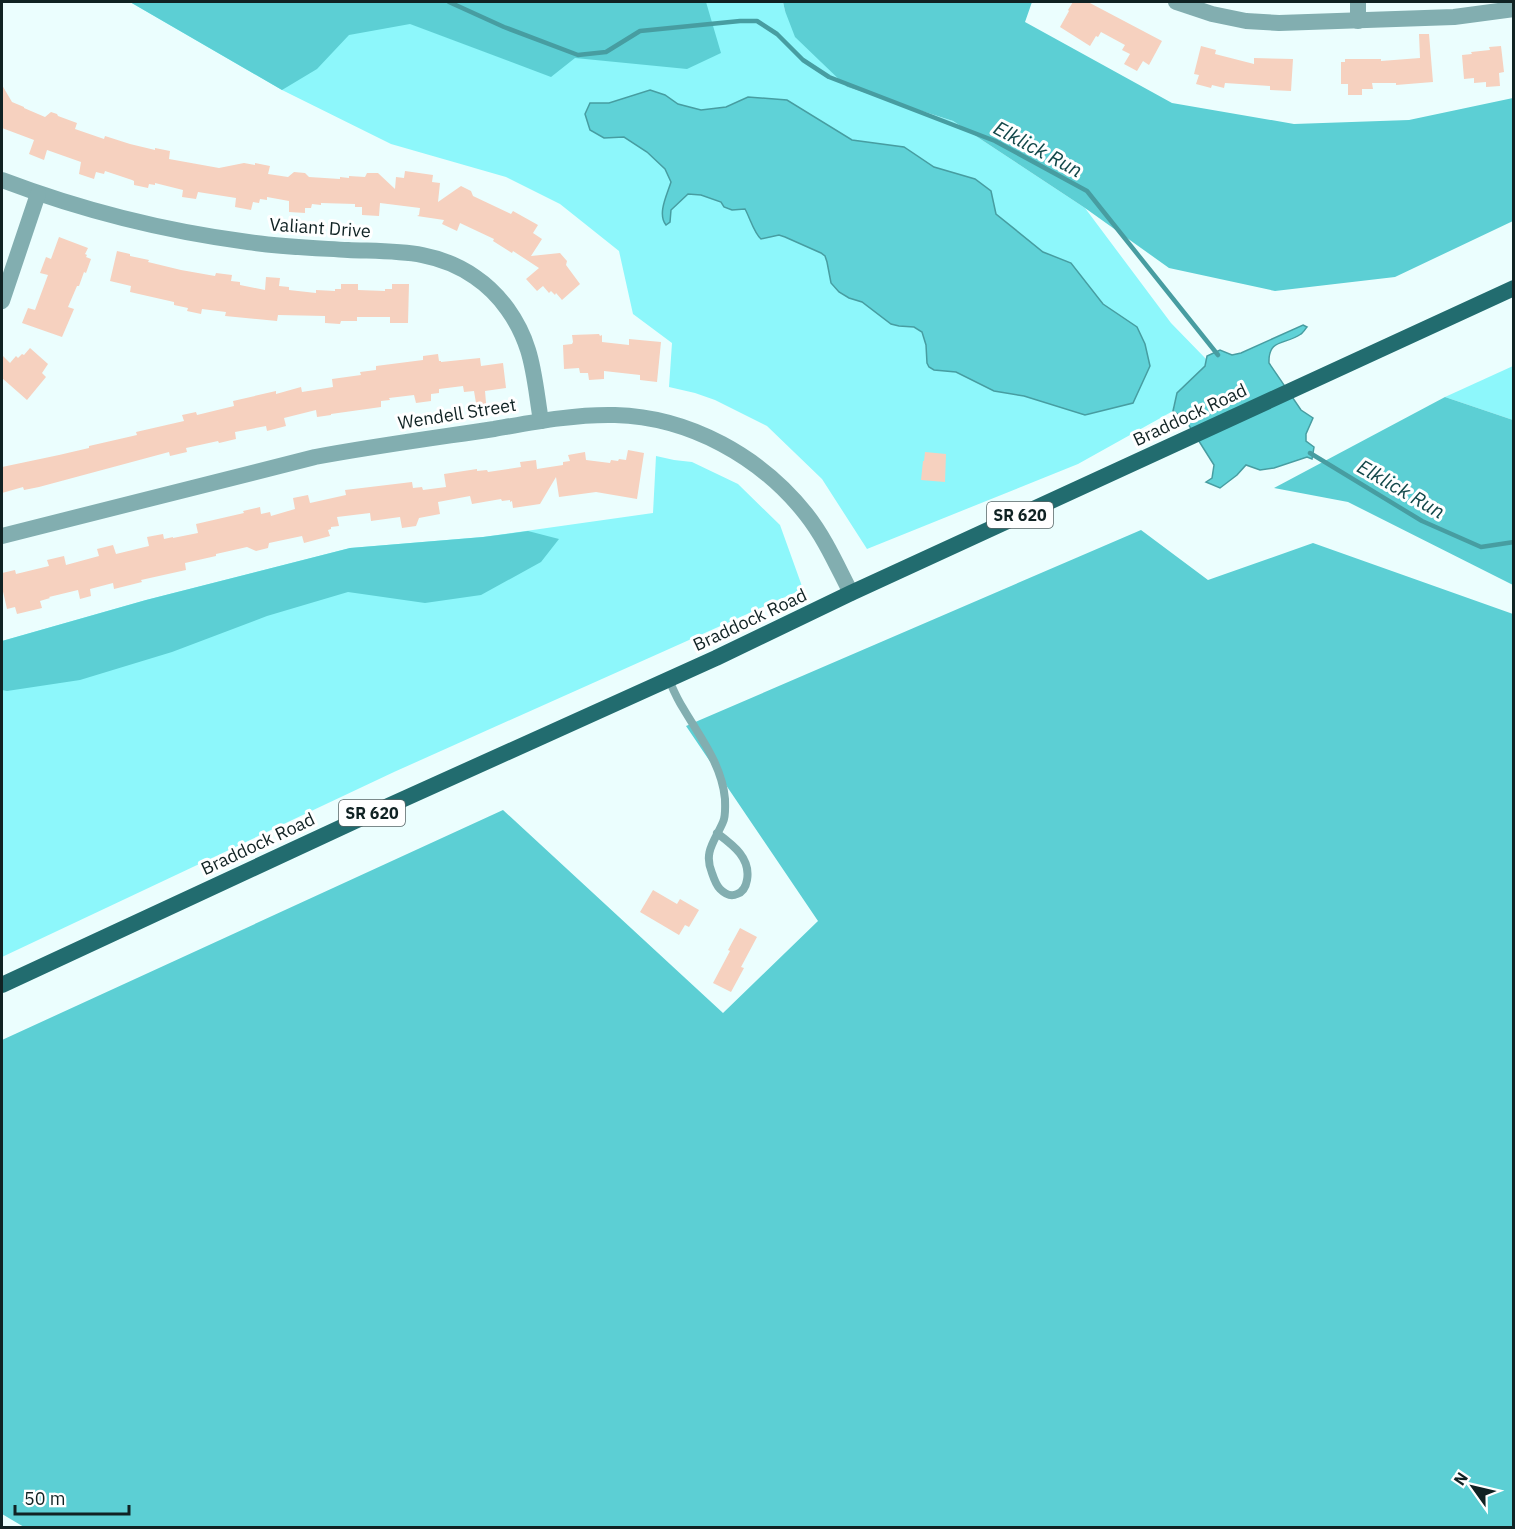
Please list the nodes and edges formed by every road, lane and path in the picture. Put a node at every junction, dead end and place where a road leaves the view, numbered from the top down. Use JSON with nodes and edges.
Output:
{"nodes":[{"id":1,"x":1176,"y":2,"type":"edge"},
{"id":2,"x":1358,"y":2,"type":"edge"},
{"id":3,"x":1514,"y":9,"type":"edge"},
{"id":4,"x":1358,"y":21,"type":"junction"},
{"id":5,"x":2,"y":180,"type":"edge"},
{"id":6,"x":38,"y":194,"type":"junction"},
{"id":7,"x":1514,"y":288,"type":"edge"},
{"id":8,"x":2,"y":301,"type":"edge"},
{"id":9,"x":541,"y":422,"type":"junction"},
{"id":10,"x":2,"y":536,"type":"edge"},
{"id":11,"x":851,"y":593,"type":"junction"},
{"id":12,"x":669,"y":680,"type":"junction"},
{"id":13,"x":717,"y":833,"type":"junction"},
{"id":14,"x":2,"y":985,"type":"edge"}],
"edges":[{"from":1,"to":4,"type":"street"},
{"from":2,"to":4,"type":"street"},
{"from":3,"to":4,"type":"street"},
{"from":5,"to":6,"type":"street","name":"Valiant Drive"},
{"from":6,"to":8,"type":"street"},
{"from":6,"to":9,"type":"street","name":"Valiant Drive"},
{"from":7,"to":11,"type":"main road","name":"Braddock Road","number":"SR 620"},
{"from":9,"to":10,"type":"street","name":"Wendell Street"},
{"from":9,"to":11,"type":"street","name":"Wendell Street"},
{"from":11,"to":12,"type":"main road","name":"Braddock Road","number":"SR 620"},
{"from":12,"to":13,"type":"lane"},
{"from":12,"to":14,"type":"main road","name":"Braddock Road","number":"SR 620"},
{"from":13,"to":13,"type":"lane"}]}
